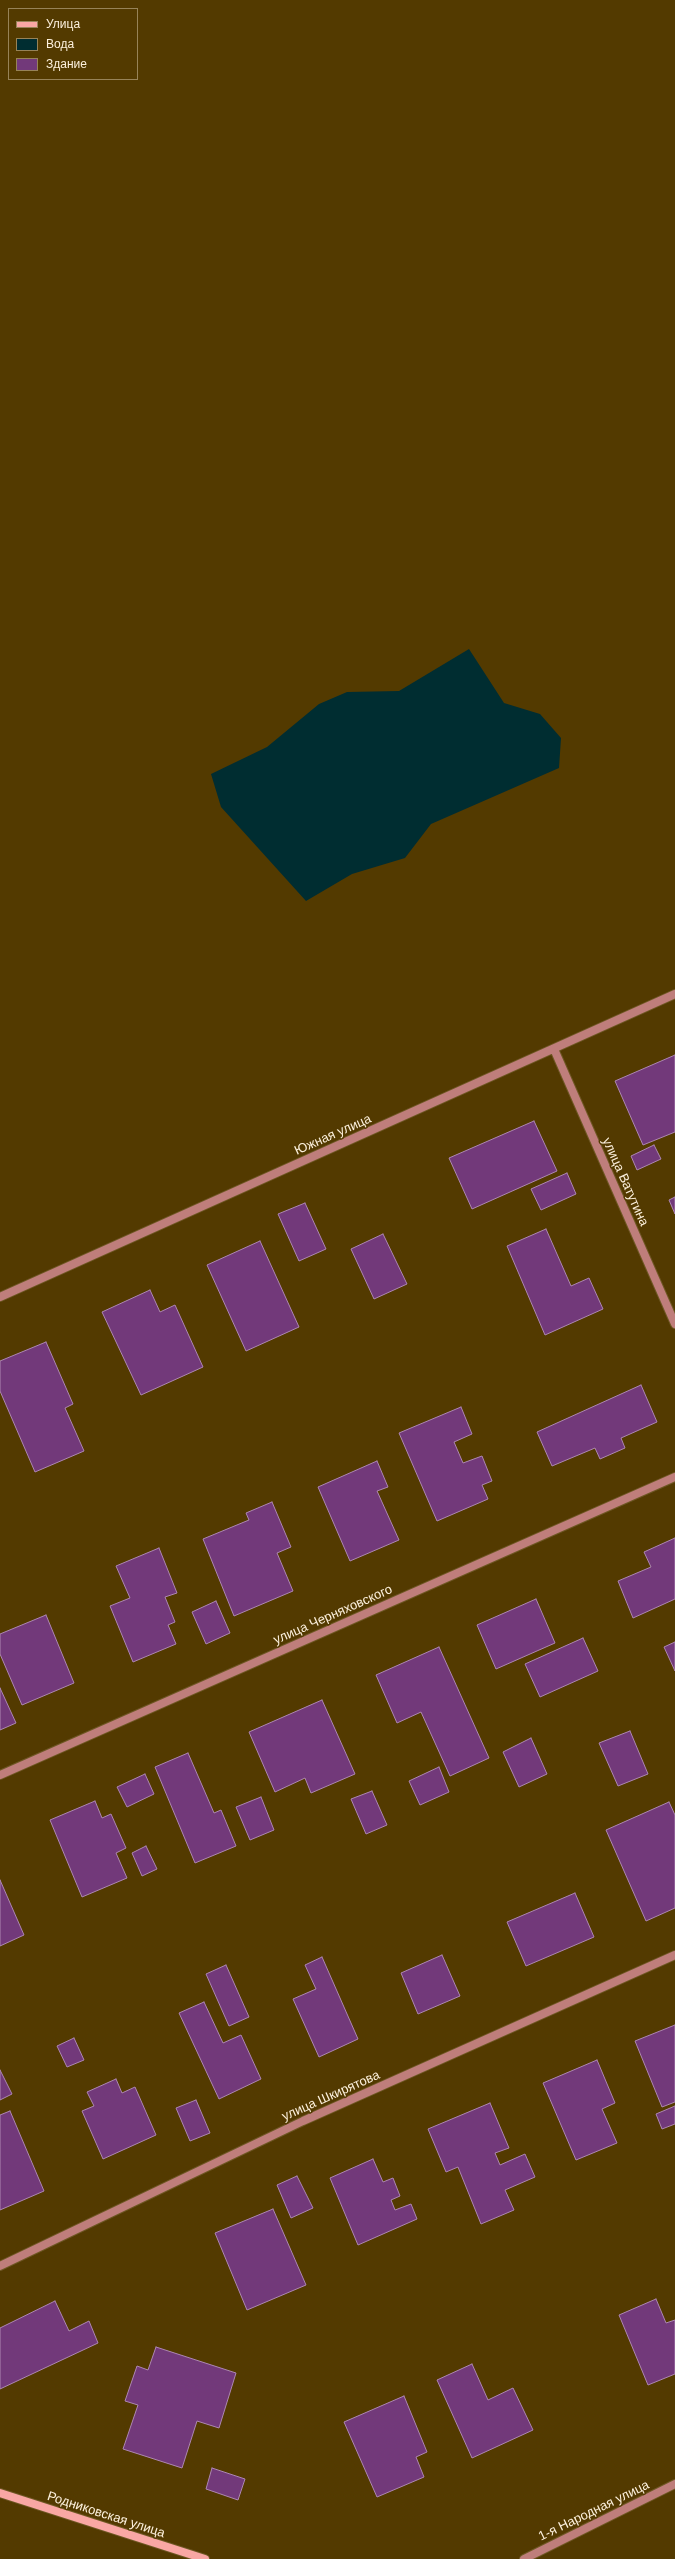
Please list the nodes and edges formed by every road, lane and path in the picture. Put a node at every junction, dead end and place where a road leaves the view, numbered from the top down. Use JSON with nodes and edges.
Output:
{"nodes":[{"id":1,"x":675,"y":994,"type":"edge"},
{"id":2,"x":554,"y":1049,"type":"junction"},
{"id":3,"x":0,"y":1297,"type":"edge"},
{"id":4,"x":675,"y":1324,"type":"edge"},
{"id":5,"x":675,"y":1478,"type":"edge"},
{"id":6,"x":0,"y":1775,"type":"edge"},
{"id":7,"x":675,"y":1955,"type":"edge"},
{"id":8,"x":0,"y":2266,"type":"edge"},
{"id":9,"x":675,"y":2484,"type":"edge"},
{"id":10,"x":0,"y":2493,"type":"edge"},
{"id":11,"x":205,"y":2559,"type":"edge"},
{"id":12,"x":524,"y":2559,"type":"edge"}],
"edges":[{"from":1,"to":2,"type":"street","name":"Южная улица"},
{"from":2,"to":3,"type":"street","name":"Южная улица"},
{"from":2,"to":4,"type":"street","name":"улица Ватутина"},
{"from":5,"to":6,"type":"street","name":"улица Черняховского"},
{"from":7,"to":8,"type":"street","name":"улица Шкирятова"},
{"from":9,"to":12,"type":"street","name":"1-я Народная улица"},
{"from":10,"to":11,"type":"main road","name":"Родниковская улица"}]}
